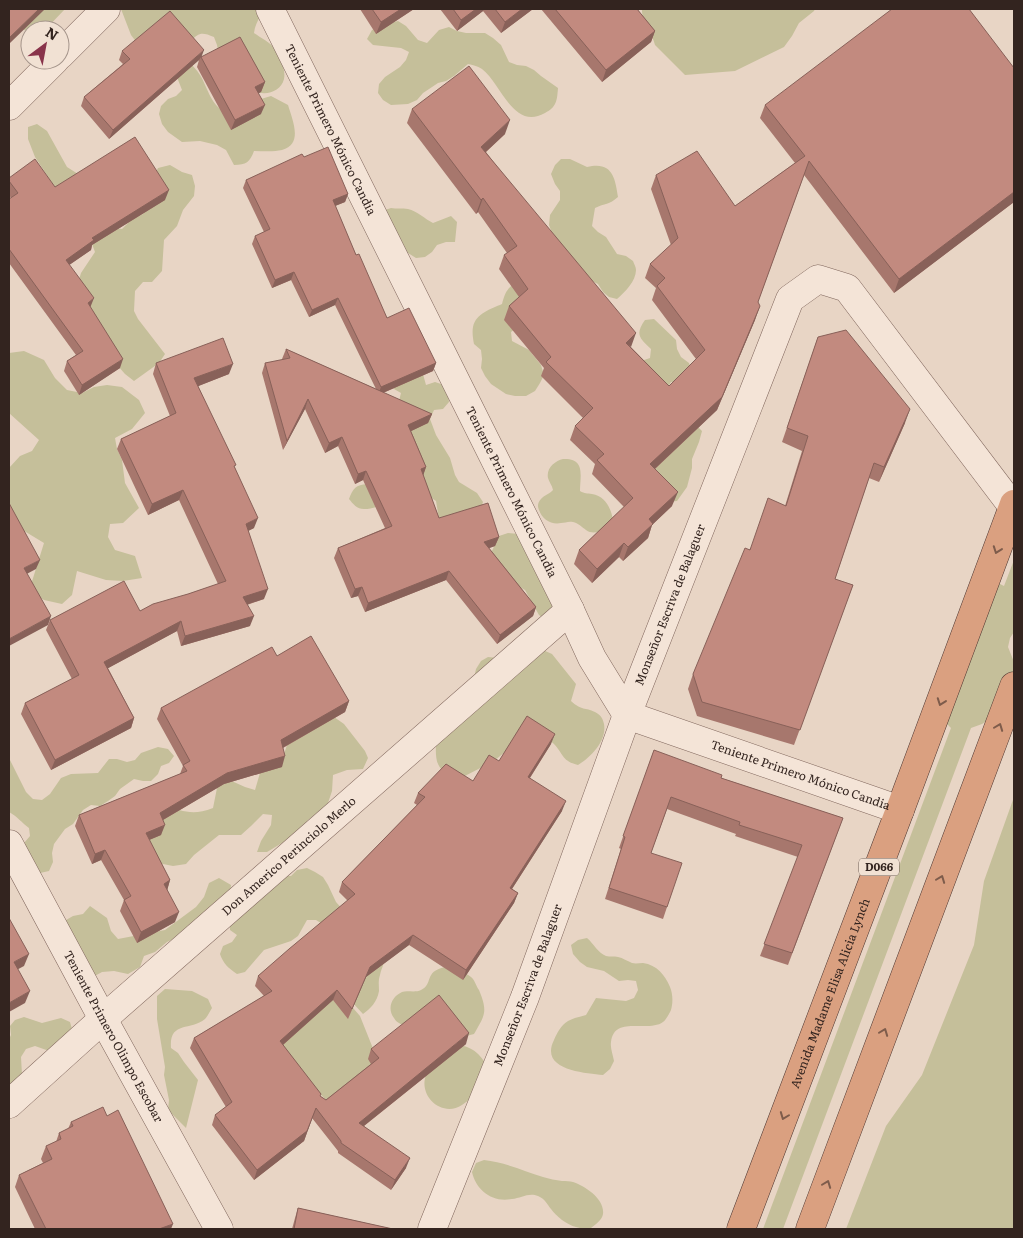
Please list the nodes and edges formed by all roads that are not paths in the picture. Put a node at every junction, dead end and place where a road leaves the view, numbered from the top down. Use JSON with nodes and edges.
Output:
{"nodes":[{"id":1,"x":106,"y":9,"type":"edge"},
{"id":2,"x":270,"y":9,"type":"edge"},
{"id":3,"x":70,"y":45,"type":"edge"},
{"id":4,"x":45,"y":70,"type":"edge"},
{"id":5,"x":9,"y":106,"type":"edge"},
{"id":6,"x":1014,"y":505,"type":"edge"},
{"id":7,"x":570,"y":610,"type":"junction"},
{"id":8,"x":1014,"y":686,"type":"edge"},
{"id":9,"x":627,"y":715,"type":"junction"},
{"id":10,"x":900,"y":810,"type":"junction"},
{"id":11,"x":9,"y":844,"type":"edge"},
{"id":12,"x":102,"y":1019,"type":"junction"},
{"id":13,"x":9,"y":1104,"type":"edge"},
{"id":14,"x":219,"y":1229,"type":"edge"},
{"id":15,"x":432,"y":1229,"type":"edge"},
{"id":16,"x":741,"y":1229,"type":"edge"},
{"id":17,"x":810,"y":1229,"type":"edge"}],
"edges":[{"from":1,"to":3,"type":"street"},
{"from":2,"to":7,"type":"street","name":"Teniente Primero Mónico Candia"},
{"from":4,"to":5,"type":"street"},
{"from":6,"to":9,"type":"street","name":"Monseñor Escriva de Balaguer"},
{"from":6,"to":10,"type":"highway","name":"Avenida Madame Elisa Alicia Lynch","number":"D066","one_way":true},
{"from":7,"to":9,"type":"street","name":"Teniente Primero Mónico Candia"},
{"from":7,"to":12,"type":"street","name":"Don Americo Perinciolo Merlo"},
{"from":17,"to":8,"type":"highway","one_way":true},
{"from":9,"to":10,"type":"street","name":"Teniente Primero Mónico Candia"},
{"from":9,"to":15,"type":"street","name":"Monseñor Escriva de Balaguer"},
{"from":10,"to":16,"type":"highway","name":"Avenida Madame Elisa Alicia Lynch","number":"D066","one_way":true},
{"from":11,"to":12,"type":"street","name":"Teniente Primero Olimpo Escobar"},
{"from":12,"to":13,"type":"street","name":"Don Americo Perinciolo Merlo"},
{"from":12,"to":14,"type":"street","name":"Teniente Primero Olimpo Escobar"}]}
